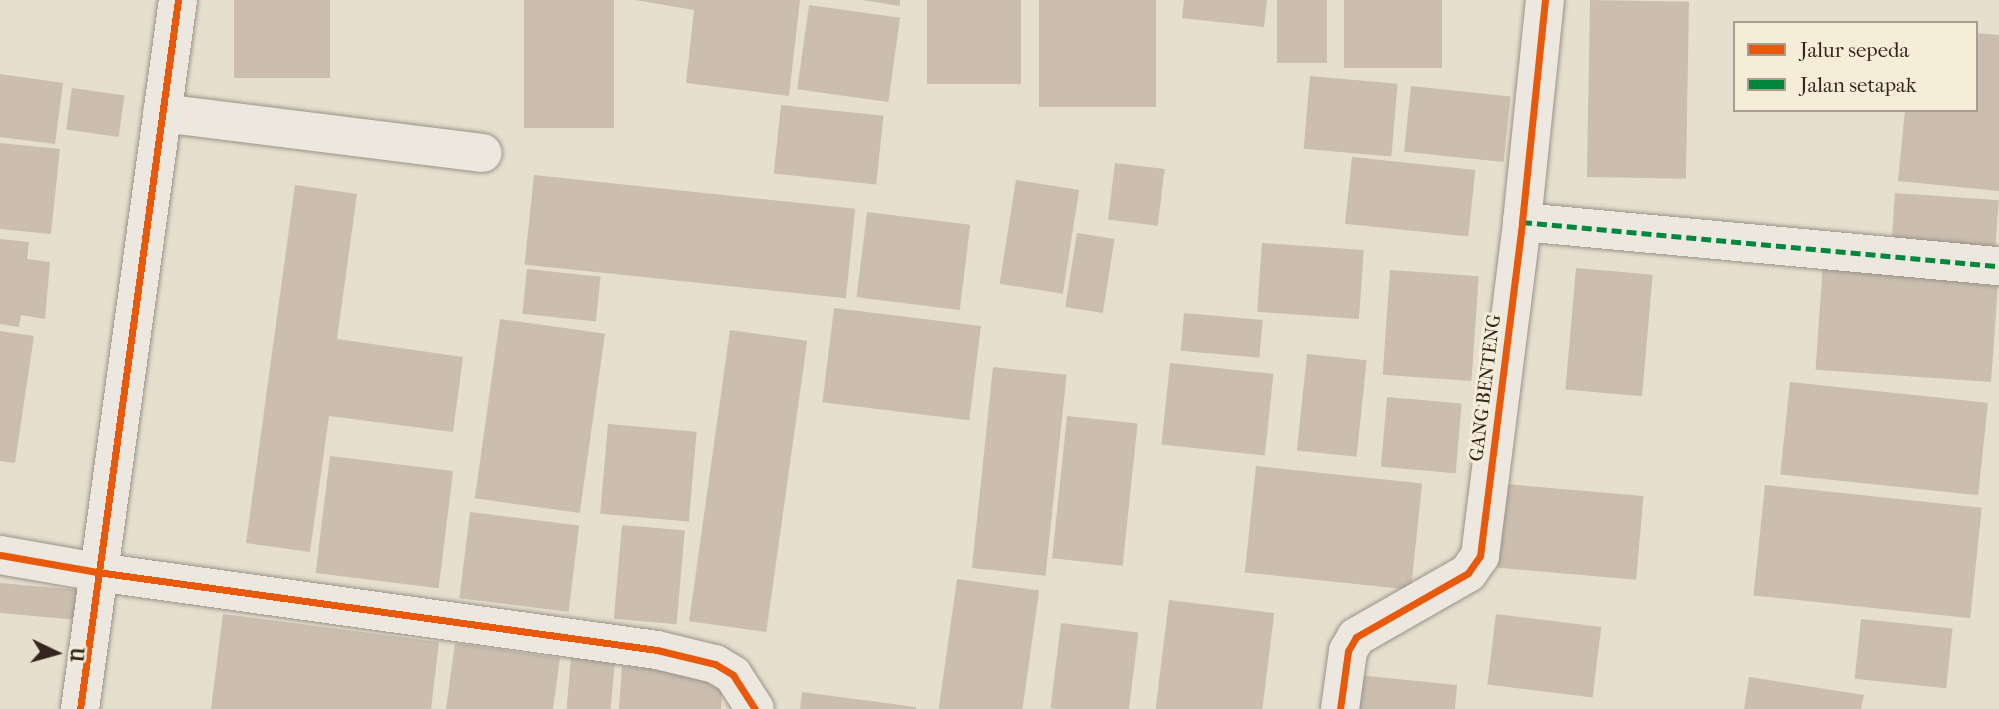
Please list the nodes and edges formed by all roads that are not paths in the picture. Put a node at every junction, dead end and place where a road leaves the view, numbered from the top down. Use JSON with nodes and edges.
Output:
{"nodes":[{"id":1,"x":178,"y":0,"type":"edge"},
{"id":2,"x":1545,"y":0,"type":"edge"},
{"id":3,"x":162,"y":113,"type":"junction"},
{"id":4,"x":483,"y":153,"type":"dead end"},
{"id":5,"x":1522,"y":222,"type":"junction"},
{"id":6,"x":1999,"y":266,"type":"edge"},
{"id":7,"x":0,"y":555,"type":"edge"},
{"id":8,"x":97,"y":572,"type":"junction"},
{"id":9,"x":80,"y":709,"type":"edge"},
{"id":10,"x":755,"y":709,"type":"edge"},
{"id":11,"x":1340,"y":709,"type":"edge"}],
"edges":[{"from":1,"to":3,"type":"street"},
{"from":2,"to":5,"type":"street","name":"GANG BENTENG"},
{"from":3,"to":4,"type":"street"},
{"from":3,"to":8,"type":"street"},
{"from":5,"to":6,"type":"street"},
{"from":5,"to":11,"type":"street","name":"GANG BENTENG"},
{"from":7,"to":8,"type":"street"},
{"from":8,"to":9,"type":"street"},
{"from":8,"to":10,"type":"street"}]}
